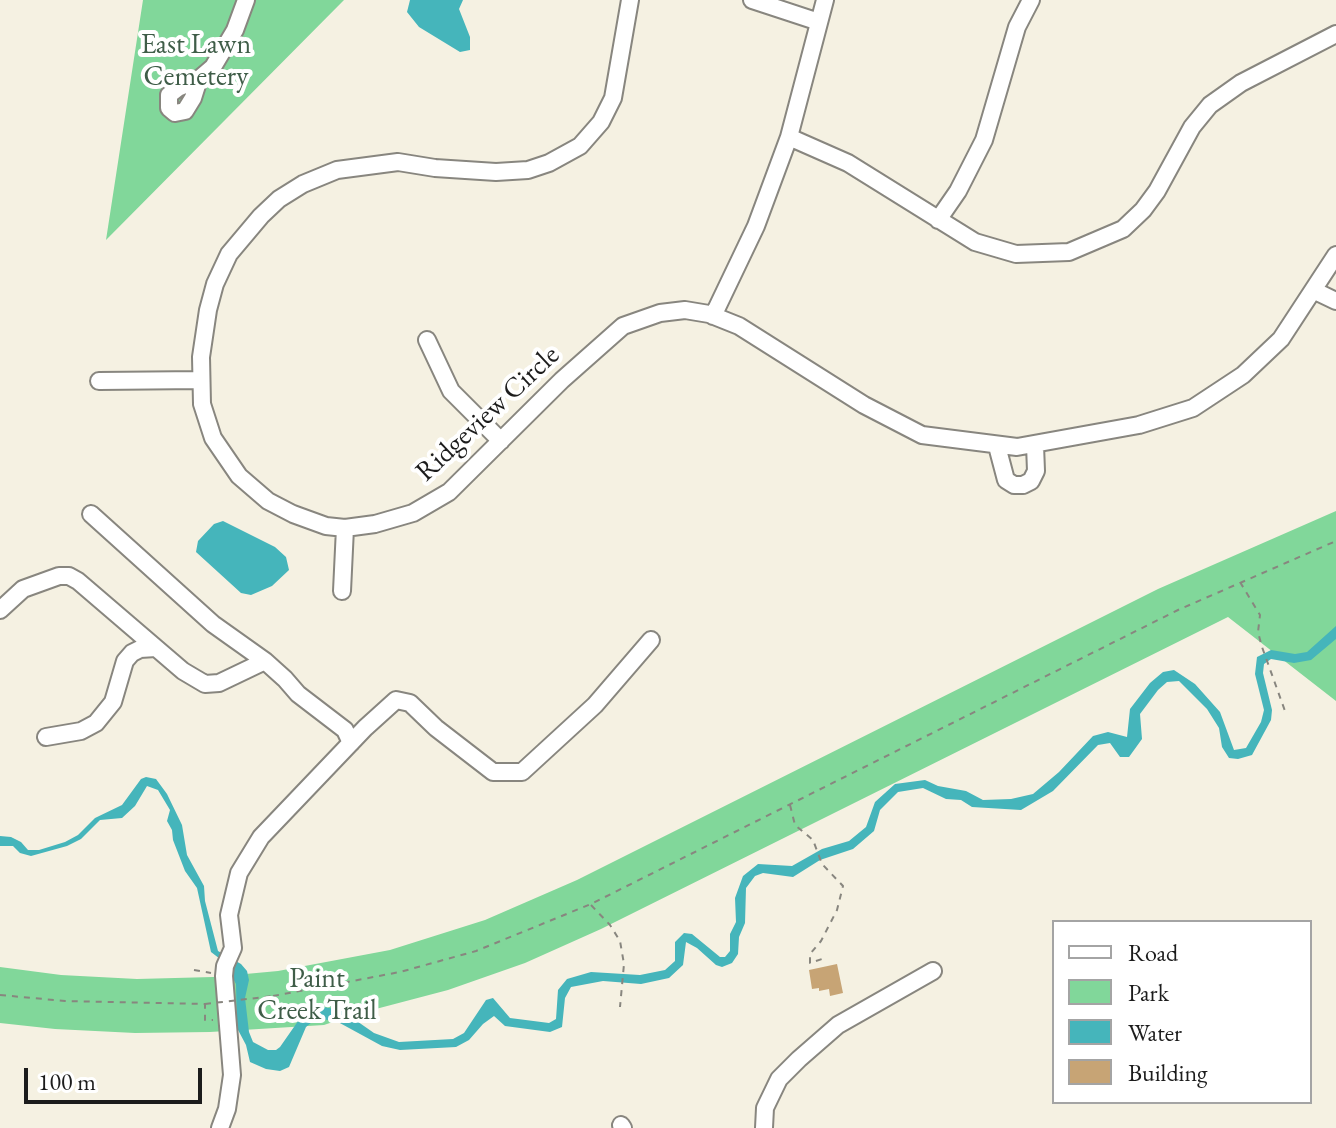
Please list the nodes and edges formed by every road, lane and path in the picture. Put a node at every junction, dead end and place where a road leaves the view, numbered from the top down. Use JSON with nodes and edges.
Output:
{"nodes":[{"id":1,"x":246,"y":0,"type":"edge"},
{"id":2,"x":630,"y":0,"type":"edge"},
{"id":3,"x":752,"y":0,"type":"edge"},
{"id":4,"x":825,"y":0,"type":"edge"},
{"id":5,"x":1031,"y":0,"type":"edge"},
{"id":6,"x":819,"y":22,"type":"junction"},
{"id":7,"x":1336,"y":34,"type":"edge"},
{"id":8,"x":199,"y":79,"type":"dead end"},
{"id":9,"x":789,"y":137,"type":"junction"},
{"id":10,"x":938,"y":220,"type":"junction"},
{"id":11,"x":1336,"y":255,"type":"edge"},
{"id":12,"x":1313,"y":290,"type":"junction"},
{"id":13,"x":1336,"y":301,"type":"edge"},
{"id":14,"x":713,"y":316,"type":"junction"},
{"id":15,"x":427,"y":340,"type":"dead end"},
{"id":16,"x":201,"y":380,"type":"junction"},
{"id":17,"x":99,"y":381,"type":"dead end"},
{"id":18,"x":501,"y":441,"type":"junction"},
{"id":19,"x":1035,"y":445,"type":"junction"},
{"id":20,"x":997,"y":446,"type":"junction"},
{"id":21,"x":91,"y":514,"type":"dead end"},
{"id":22,"x":345,"y":528,"type":"junction"},
{"id":23,"x":1336,"y":541,"type":"edge"},
{"id":24,"x":1240,"y":581,"type":"junction"},
{"id":25,"x":342,"y":591,"type":"dead end"},
{"id":26,"x":0,"y":610,"type":"edge"},
{"id":27,"x":651,"y":640,"type":"dead end"},
{"id":28,"x":156,"y":648,"type":"junction"},
{"id":29,"x":265,"y":661,"type":"junction"},
{"id":30,"x":1285,"y":711,"type":"dead end"},
{"id":31,"x":46,"y":737,"type":"dead end"},
{"id":32,"x":351,"y":743,"type":"junction"},
{"id":33,"x":790,"y":805,"type":"junction"},
{"id":34,"x":591,"y":904,"type":"junction"},
{"id":35,"x":822,"y":959,"type":"dead end"},
{"id":36,"x":933,"y":971,"type":"dead end"},
{"id":37,"x":0,"y":995,"type":"edge"},
{"id":38,"x":205,"y":1004,"type":"junction"},
{"id":39,"x":620,"y":1007,"type":"dead end"},
{"id":40,"x":205,"y":1020,"type":"dead end"},
{"id":41,"x":220,"y":1128,"type":"edge"},
{"id":42,"x":764,"y":1128,"type":"edge"}],
"edges":[{"from":1,"to":8,"type":"street"},
{"from":2,"to":16,"type":"street","name":"Ridgeview Circle"},
{"from":3,"to":6,"type":"street"},
{"from":4,"to":6,"type":"street"},
{"from":5,"to":10,"type":"street"},
{"from":6,"to":9,"type":"street"},
{"from":7,"to":10,"type":"street"},
{"from":9,"to":10,"type":"street"},
{"from":9,"to":14,"type":"street"},
{"from":11,"to":12,"type":"street","name":"Ridgeview Circle"},
{"from":12,"to":13,"type":"street"},
{"from":12,"to":19,"type":"street","name":"Ridgeview Circle"},
{"from":14,"to":18,"type":"street","name":"Ridgeview Circle"},
{"from":14,"to":20,"type":"street","name":"Ridgeview Circle"},
{"from":15,"to":18,"type":"street"},
{"from":16,"to":17,"type":"street"},
{"from":16,"to":22,"type":"street","name":"Ridgeview Circle"},
{"from":18,"to":22,"type":"street","name":"Ridgeview Circle"},
{"from":19,"to":20,"type":"street","name":"Ridgeview Circle"},
{"from":19,"to":20,"type":"street"},
{"from":21,"to":29,"type":"street"},
{"from":22,"to":25,"type":"street"},
{"from":23,"to":24,"type":"path"},
{"from":24,"to":30,"type":"path"},
{"from":24,"to":33,"type":"path"},
{"from":26,"to":28,"type":"street"},
{"from":27,"to":32,"type":"street"},
{"from":28,"to":29,"type":"street"},
{"from":28,"to":31,"type":"street"},
{"from":29,"to":32,"type":"street"},
{"from":32,"to":41,"type":"street"},
{"from":33,"to":34,"type":"path"},
{"from":33,"to":35,"type":"path"},
{"from":34,"to":38,"type":"path","bridge":true},
{"from":34,"to":39,"type":"path"},
{"from":36,"to":42,"type":"street"},
{"from":37,"to":38,"type":"path"},
{"from":38,"to":40,"type":"path"}]}
